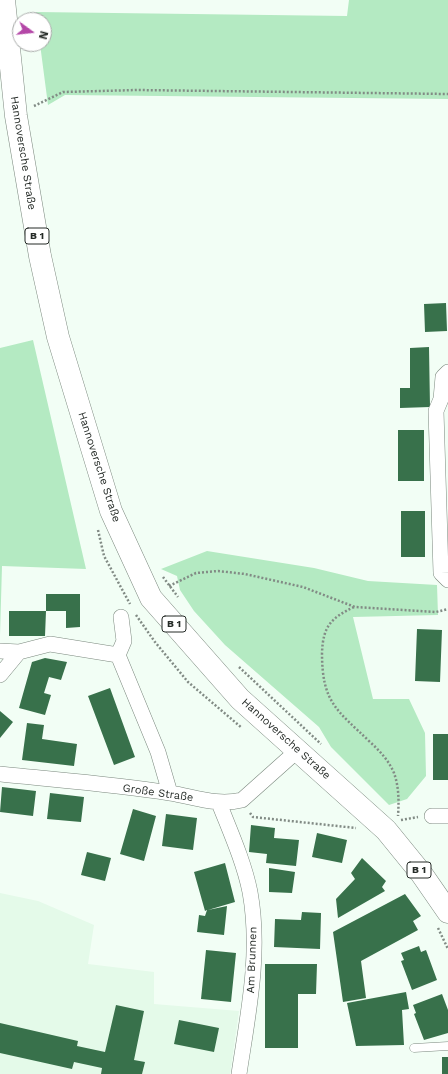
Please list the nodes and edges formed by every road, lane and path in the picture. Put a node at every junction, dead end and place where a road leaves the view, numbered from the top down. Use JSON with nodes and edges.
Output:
{"nodes":[{"id":1,"x":4,"y":0,"type":"edge"},
{"id":2,"x":448,"y":94,"type":"edge"},
{"id":3,"x":30,"y":101,"type":"dead end"},
{"id":4,"x":445,"y":374,"type":"edge"},
{"id":5,"x":161,"y":573,"type":"dead end"},
{"id":6,"x":448,"y":580,"type":"edge"},
{"id":7,"x":169,"y":586,"type":"junction"},
{"id":8,"x":182,"y":603,"type":"dead end"},
{"id":9,"x":355,"y":606,"type":"junction"},
{"id":10,"x":448,"y":609,"type":"edge"},
{"id":11,"x":127,"y":613,"type":"joint"},
{"id":12,"x":0,"y":651,"type":"edge"},
{"id":13,"x":19,"y":652,"type":"junction"},
{"id":14,"x":118,"y":655,"type":"junction"},
{"id":15,"x":238,"y":666,"type":"dead end"},
{"id":16,"x":0,"y":675,"type":"edge"},
{"id":17,"x":248,"y":733,"type":"dead end"},
{"id":18,"x":323,"y":746,"type":"dead end"},
{"id":19,"x":298,"y":750,"type":"junction"},
{"id":20,"x":0,"y":774,"type":"edge"},
{"id":21,"x":170,"y":793,"type":"junction"},
{"id":22,"x":242,"y":800,"type":"junction"},
{"id":23,"x":219,"y":803,"type":"junction"},
{"id":24,"x":393,"y":816,"type":"dead end"},
{"id":25,"x":432,"y":816,"type":"joint"},
{"id":26,"x":448,"y":816,"type":"edge"},
{"id":27,"x":398,"y":820,"type":"junction"},
{"id":28,"x":359,"y":828,"type":"dead end"},
{"id":29,"x":448,"y":912,"type":"edge"},
{"id":30,"x":448,"y":1046,"type":"edge"},
{"id":31,"x":414,"y":1048,"type":"dead end"},
{"id":32,"x":239,"y":1074,"type":"edge"}],
"edges":[{"from":1,"to":19,"type":"main road","name":"Hannoversche Straße","number":"B 1"},
{"from":2,"to":3,"type":"path"},
{"from":4,"to":6,"type":"street"},
{"from":5,"to":7,"type":"path"},
{"from":7,"to":8,"type":"path"},
{"from":7,"to":9,"type":"path"},
{"from":9,"to":10,"type":"path"},
{"from":9,"to":27,"type":"path"},
{"from":11,"to":14,"type":"street"},
{"from":11,"to":17,"type":"path"},
{"from":12,"to":13,"type":"street"},
{"from":13,"to":14,"type":"street"},
{"from":13,"to":16,"type":"street"},
{"from":14,"to":21,"type":"street"},
{"from":15,"to":18,"type":"path"},
{"from":19,"to":22,"type":"street"},
{"from":19,"to":29,"type":"main road","name":"Hannoversche Straße","number":"B 1"},
{"from":20,"to":21,"type":"street","name":"Große Straße"},
{"from":21,"to":23,"type":"street","name":"Große Straße"},
{"from":22,"to":23,"type":"street","name":"Große Straße"},
{"from":22,"to":28,"type":"path"},
{"from":23,"to":32,"type":"street","name":"Am Brunnen"},
{"from":24,"to":27,"type":"path"},
{"from":25,"to":26,"type":"street"},
{"from":25,"to":27,"type":"path"},
{"from":30,"to":31,"type":"lane"}]}
